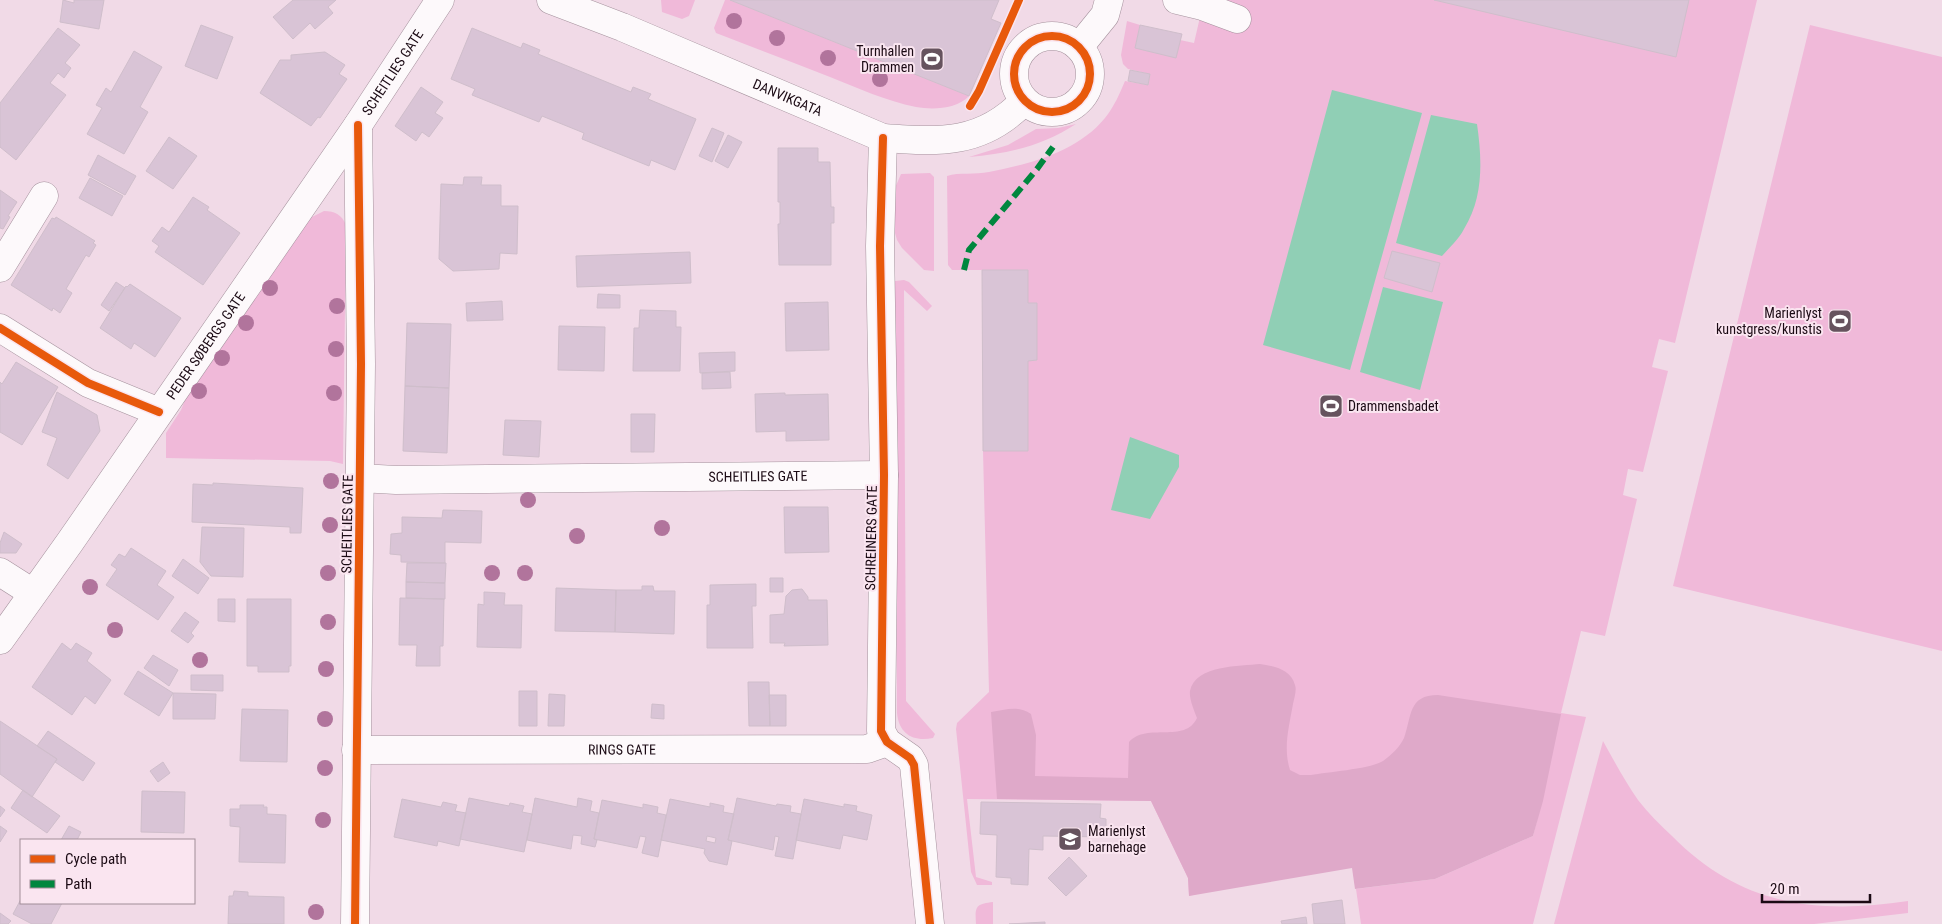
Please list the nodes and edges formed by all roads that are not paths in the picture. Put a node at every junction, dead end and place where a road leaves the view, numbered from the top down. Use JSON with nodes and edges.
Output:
{"nodes":[{"id":1,"x":440,"y":0,"type":"edge"},
{"id":2,"x":551,"y":0,"type":"edge"},
{"id":3,"x":1109,"y":0,"type":"edge"},
{"id":4,"x":1177,"y":0,"type":"edge"},
{"id":5,"x":1237,"y":19,"type":"dead end"},
{"id":6,"x":1080,"y":47,"type":"junction"},
{"id":7,"x":1024,"y":101,"type":"junction"},
{"id":8,"x":358,"y":125,"type":"junction"},
{"id":9,"x":883,"y":138,"type":"junction"},
{"id":10,"x":44,"y":196,"type":"dead end"},
{"id":11,"x":0,"y":268,"type":"edge"},
{"id":12,"x":0,"y":328,"type":"edge"},
{"id":13,"x":158,"y":412,"type":"junction"},
{"id":14,"x":884,"y":475,"type":"junction"},
{"id":15,"x":360,"y":478,"type":"junction"},
{"id":16,"x":0,"y":572,"type":"edge"},
{"id":17,"x":33,"y":593,"type":"junction"},
{"id":18,"x":0,"y":640,"type":"edge"},
{"id":19,"x":887,"y":742,"type":"junction"},
{"id":20,"x":356,"y":750,"type":"junction"},
{"id":21,"x":355,"y":924,"type":"edge"},
{"id":22,"x":930,"y":924,"type":"edge"}],
"edges":[{"from":1,"to":8,"type":"street","name":"SCHEITLIES GATE"},
{"from":2,"to":9,"type":"street","name":"DANVIKGATA"},
{"from":3,"to":6,"type":"street"},
{"from":4,"to":5,"type":"street"},
{"from":6,"to":7,"type":"street"},
{"from":6,"to":7,"type":"street"},
{"from":7,"to":9,"type":"street","name":"DANVIKGATA"},
{"from":8,"to":13,"type":"street","name":"PEDER SØBERGS GATE"},
{"from":8,"to":15,"type":"street","name":"SCHEITLIES GATE"},
{"from":9,"to":14,"type":"street","name":"SCHREINERS GATE"},
{"from":10,"to":11,"type":"street"},
{"from":12,"to":13,"type":"street"},
{"from":13,"to":17,"type":"street","name":"PEDER SØBERGS GATE"},
{"from":14,"to":15,"type":"street","name":"SCHEITLIES GATE"},
{"from":14,"to":19,"type":"street","name":"SCHREINERS GATE"},
{"from":15,"to":20,"type":"street","name":"SCHEITLIES GATE"},
{"from":16,"to":17,"type":"street"},
{"from":17,"to":18,"type":"street","name":"PEDER SØBERGS GATE"},
{"from":19,"to":20,"type":"street","name":"RINGS GATE"},
{"from":19,"to":22,"type":"street"},
{"from":20,"to":21,"type":"street","name":"SCHEITLIES GATE"}]}
